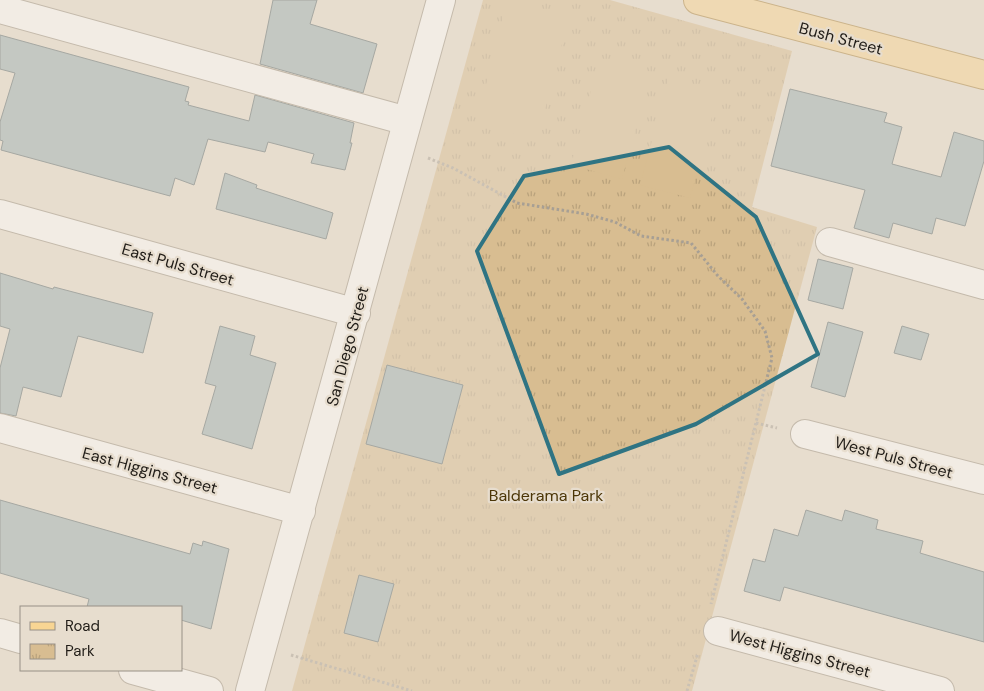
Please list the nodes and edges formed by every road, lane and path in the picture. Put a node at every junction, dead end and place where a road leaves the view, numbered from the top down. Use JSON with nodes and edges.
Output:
{"nodes":[{"id":1,"x":441,"y":0,"type":"edge"},
{"id":2,"x":698,"y":0,"type":"edge"},
{"id":3,"x":0,"y":9,"type":"edge"},
{"id":4,"x":984,"y":75,"type":"edge"},
{"id":5,"x":404,"y":133,"type":"junction"},
{"id":6,"x":0,"y":214,"type":"edge"},
{"id":7,"x":830,"y":242,"type":"dead end"},
{"id":8,"x":984,"y":284,"type":"edge"},
{"id":9,"x":356,"y":313,"type":"junction"},
{"id":10,"x":0,"y":428,"type":"edge"},
{"id":11,"x":805,"y":434,"type":"dead end"},
{"id":12,"x":984,"y":480,"type":"edge"},
{"id":13,"x":301,"y":511,"type":"junction"},
{"id":14,"x":710,"y":627,"type":"junction"},
{"id":15,"x":0,"y":633,"type":"edge"},
{"id":16,"x":20,"y":639,"type":"edge"},
{"id":17,"x":262,"y":647,"type":"junction"},
{"id":18,"x":137,"y":671,"type":"edge"},
{"id":19,"x":209,"y":691,"type":"edge"},
{"id":20,"x":250,"y":691,"type":"edge"},
{"id":21,"x":412,"y":691,"type":"edge"},
{"id":22,"x":687,"y":691,"type":"edge"},
{"id":23,"x":940,"y":691,"type":"edge"}],
"edges":[{"from":1,"to":5,"type":"street","name":"San Diego Street"},
{"from":2,"to":4,"type":"main road","name":"Bush Street"},
{"from":3,"to":5,"type":"street"},
{"from":5,"to":9,"type":"street","name":"San Diego Street"},
{"from":5,"to":14,"type":"path"},
{"from":6,"to":9,"type":"street","name":"East Puls Street"},
{"from":7,"to":8,"type":"street"},
{"from":9,"to":13,"type":"street","name":"San Diego Street"},
{"from":10,"to":13,"type":"street","name":"East Higgins Street"},
{"from":11,"to":12,"type":"street","name":"West Puls Street"},
{"from":13,"to":17,"type":"street","name":"San Diego Street"},
{"from":14,"to":22,"type":"path"},
{"from":14,"to":23,"type":"street","name":"West Higgins Street"},
{"from":15,"to":16,"type":"street"},
{"from":17,"to":20,"type":"street","name":"San Diego Street"},
{"from":17,"to":21,"type":"path"},
{"from":18,"to":19,"type":"street"}]}
